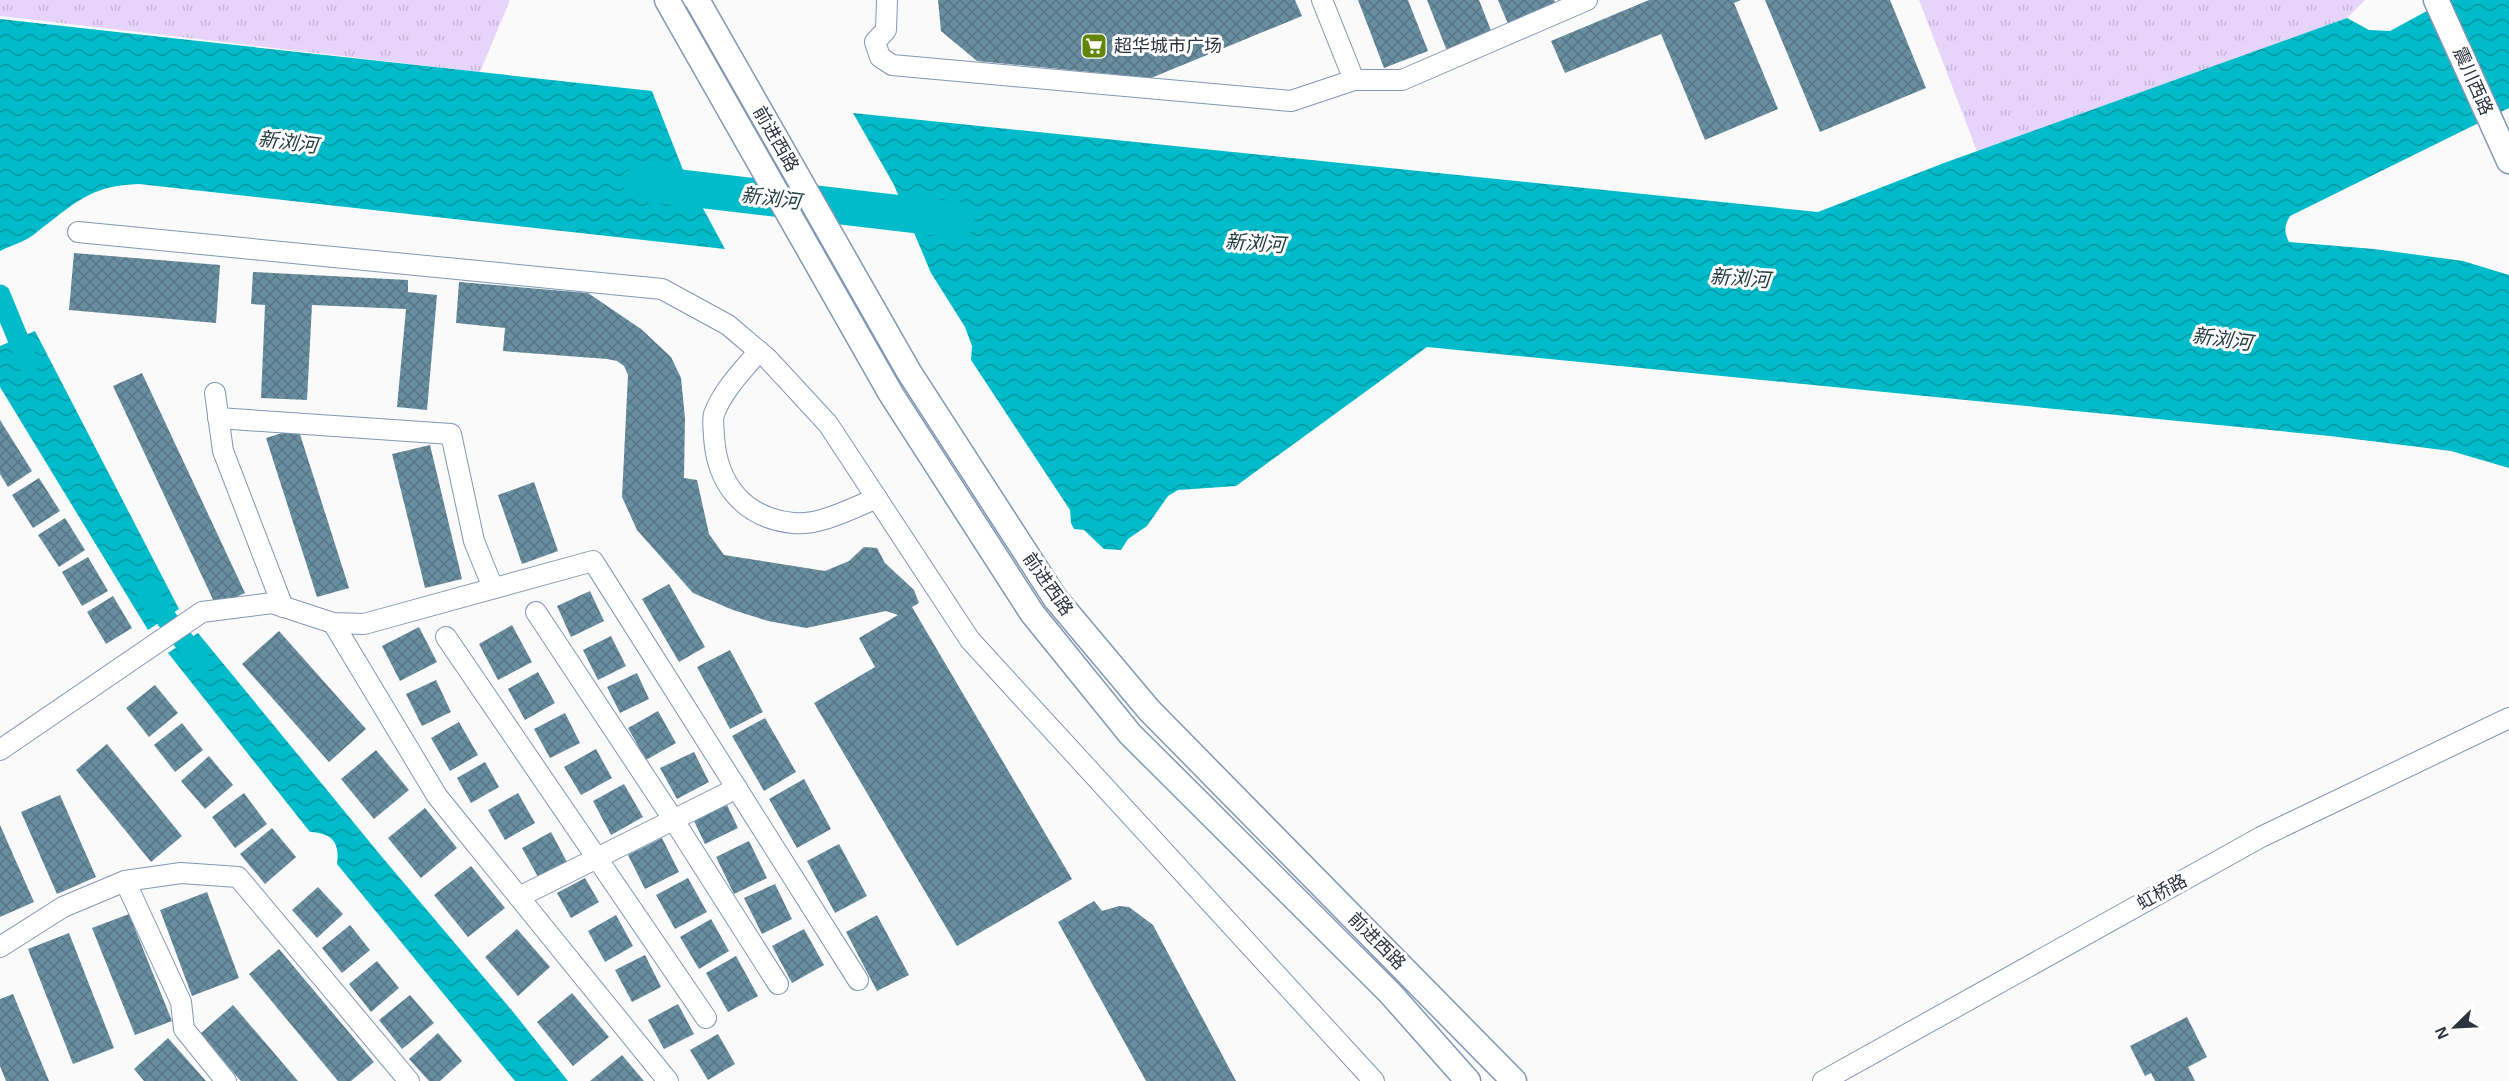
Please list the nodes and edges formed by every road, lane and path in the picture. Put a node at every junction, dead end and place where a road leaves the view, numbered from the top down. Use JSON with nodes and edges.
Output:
{"nodes":[{"id":1,"x":667,"y":0,"type":"edge"},
{"id":2,"x":697,"y":0,"type":"edge"},
{"id":3,"x":887,"y":0,"type":"edge"},
{"id":4,"x":1323,"y":0,"type":"edge"},
{"id":5,"x":1587,"y":0,"type":"edge"},
{"id":6,"x":2436,"y":0,"type":"edge"},
{"id":7,"x":1354,"y":80,"type":"junction"},
{"id":8,"x":2509,"y":161,"type":"edge"},
{"id":9,"x":78,"y":232,"type":"dead end"},
{"id":10,"x":759,"y":351,"type":"junction"},
{"id":11,"x":215,"y":393,"type":"dead end"},
{"id":12,"x":219,"y":418,"type":"junction"},
{"id":13,"x":877,"y":498,"type":"junction"},
{"id":14,"x":493,"y":588,"type":"junction"},
{"id":15,"x":284,"y":607,"type":"junction"},
{"id":16,"x":536,"y":612,"type":"dead end"},
{"id":17,"x":333,"y":623,"type":"junction"},
{"id":18,"x":446,"y":637,"type":"dead end"},
{"id":19,"x":2509,"y":718,"type":"edge"},
{"id":20,"x":0,"y":750,"type":"edge"},
{"id":21,"x":737,"y":788,"type":"junction"},
{"id":22,"x":674,"y":819,"type":"junction"},
{"id":23,"x":596,"y":858,"type":"junction"},
{"id":24,"x":125,"y":881,"type":"junction"},
{"id":25,"x":519,"y":897,"type":"junction"},
{"id":26,"x":0,"y":947,"type":"edge"},
{"id":27,"x":858,"y":980,"type":"dead end"},
{"id":28,"x":778,"y":984,"type":"dead end"},
{"id":29,"x":706,"y":1018,"type":"dead end"},
{"id":30,"x":226,"y":1081,"type":"edge"},
{"id":31,"x":409,"y":1081,"type":"edge"},
{"id":32,"x":668,"y":1081,"type":"edge"},
{"id":33,"x":1374,"y":1081,"type":"edge"},
{"id":34,"x":1468,"y":1081,"type":"edge"},
{"id":35,"x":1514,"y":1081,"type":"edge"},
{"id":36,"x":1823,"y":1081,"type":"edge"}],
"edges":[{"from":1,"to":34,"type":"main road","name":"前进西路"},
{"from":2,"to":35,"type":"main road","name":"前进西路","bridge":true},
{"from":3,"to":7,"type":"street"},
{"from":4,"to":7,"type":"street"},
{"from":5,"to":7,"type":"street"},
{"from":6,"to":8,"type":"main road","name":"震川西路"},
{"from":9,"to":10,"type":"street"},
{"from":10,"to":13,"type":"street"},
{"from":10,"to":13,"type":"street"},
{"from":11,"to":12,"type":"street"},
{"from":12,"to":14,"type":"street"},
{"from":12,"to":15,"type":"street"},
{"from":13,"to":33,"type":"street"},
{"from":14,"to":17,"type":"street"},
{"from":14,"to":21,"type":"street"},
{"from":15,"to":17,"type":"street"},
{"from":15,"to":20,"type":"street"},
{"from":16,"to":22,"type":"street"},
{"from":17,"to":25,"type":"street"},
{"from":18,"to":23,"type":"street"},
{"from":19,"to":36,"type":"street","name":"虹桥路"},
{"from":21,"to":22,"type":"street"},
{"from":21,"to":27,"type":"street"},
{"from":22,"to":23,"type":"street"},
{"from":22,"to":28,"type":"street"},
{"from":23,"to":25,"type":"street"},
{"from":23,"to":29,"type":"street"},
{"from":24,"to":26,"type":"street"},
{"from":24,"to":30,"type":"street"},
{"from":24,"to":31,"type":"street"},
{"from":25,"to":32,"type":"street"}]}
